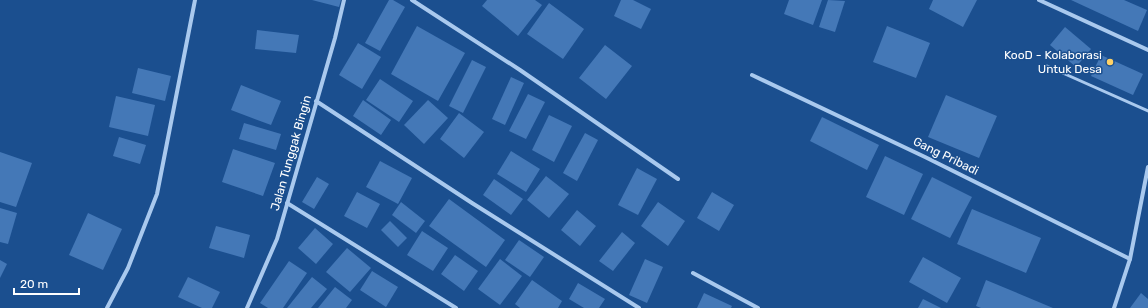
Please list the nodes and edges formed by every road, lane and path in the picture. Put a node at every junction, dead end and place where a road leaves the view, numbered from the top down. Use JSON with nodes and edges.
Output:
{"nodes":[{"id":1,"x":195,"y":0,"type":"edge"},
{"id":2,"x":344,"y":0,"type":"edge"},
{"id":3,"x":412,"y":0,"type":"edge"},
{"id":4,"x":1039,"y":0,"type":"edge"},
{"id":5,"x":1050,"y":2,"type":"edge"},
{"id":6,"x":1148,"y":50,"type":"edge"},
{"id":7,"x":1047,"y":66,"type":"dead end"},
{"id":8,"x":752,"y":75,"type":"dead end"},
{"id":9,"x":316,"y":101,"type":"junction"},
{"id":10,"x":1148,"y":111,"type":"edge"},
{"id":11,"x":1148,"y":167,"type":"edge"},
{"id":12,"x":678,"y":179,"type":"dead end"},
{"id":13,"x":287,"y":203,"type":"junction"},
{"id":14,"x":1130,"y":259,"type":"junction"},
{"id":15,"x":693,"y":273,"type":"dead end"},
{"id":16,"x":107,"y":308,"type":"edge"},
{"id":17,"x":247,"y":308,"type":"edge"},
{"id":18,"x":456,"y":308,"type":"edge"},
{"id":19,"x":639,"y":308,"type":"edge"},
{"id":20,"x":758,"y":308,"type":"edge"},
{"id":21,"x":1114,"y":308,"type":"edge"}],
"edges":[{"from":1,"to":16,"type":"street"},
{"from":2,"to":9,"type":"street","name":"Jalan Tunggak Bingin"},
{"from":3,"to":12,"type":"street"},
{"from":4,"to":5,"type":"street"},
{"from":5,"to":6,"type":"street"},
{"from":7,"to":10,"type":"lane"},
{"from":8,"to":14,"type":"street","name":"Gang Pribadi"},
{"from":9,"to":13,"type":"street","name":"Jalan Tunggak Bingin"},
{"from":9,"to":19,"type":"street"},
{"from":11,"to":14,"type":"street"},
{"from":13,"to":17,"type":"street","name":"Jalan Tunggak Bingin"},
{"from":13,"to":18,"type":"street"},
{"from":14,"to":21,"type":"street"},
{"from":15,"to":20,"type":"street"}]}
